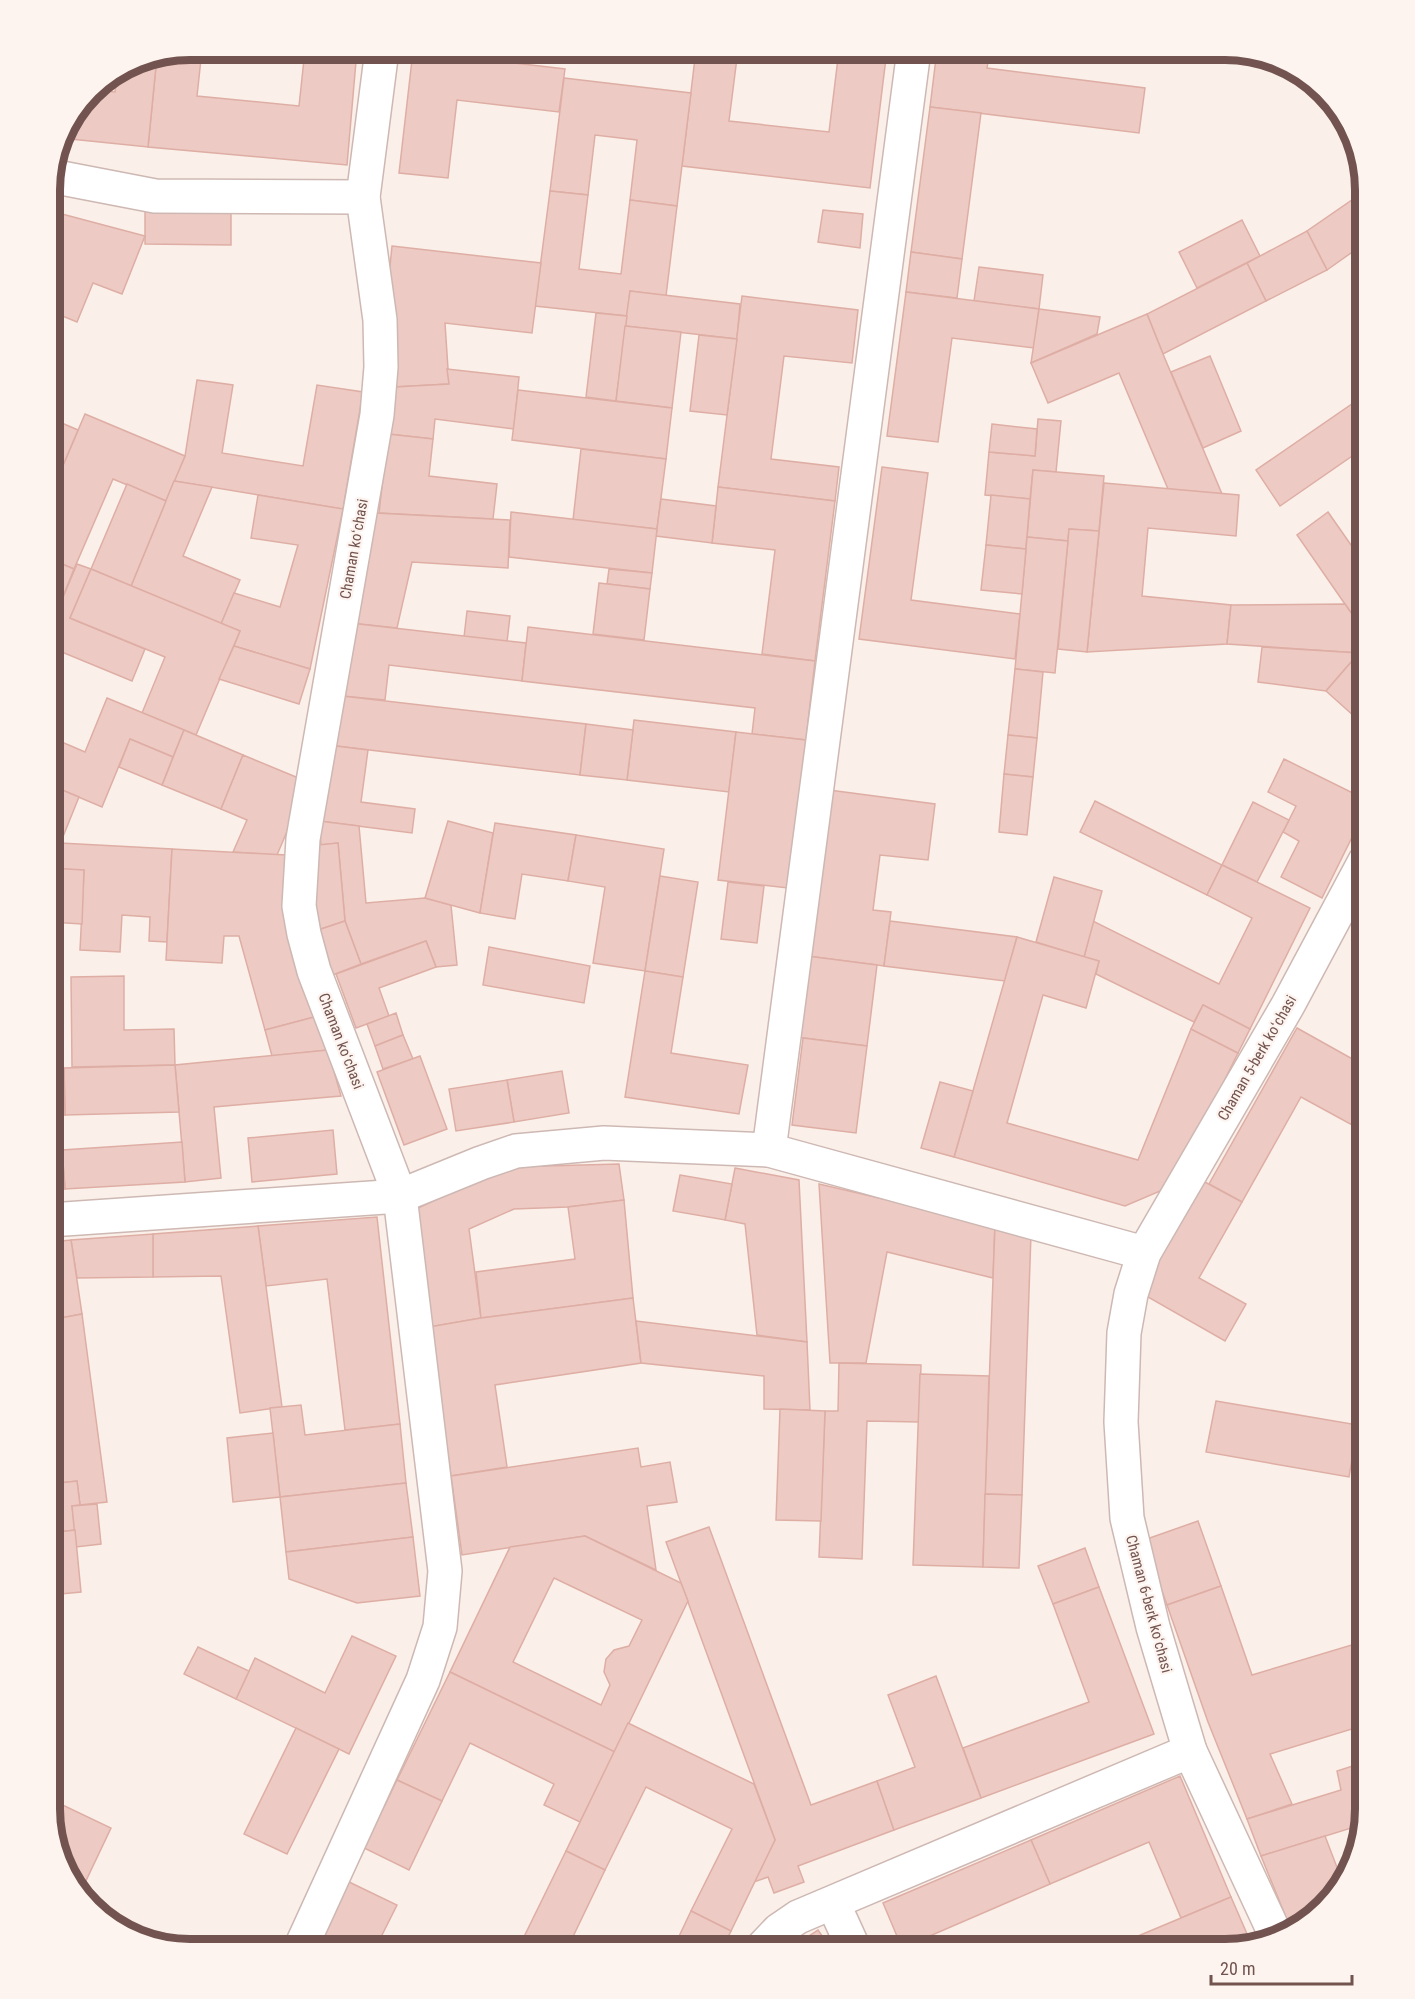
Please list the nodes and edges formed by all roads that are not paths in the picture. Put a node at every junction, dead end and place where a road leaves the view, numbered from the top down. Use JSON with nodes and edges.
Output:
{"nodes":[{"id":1,"x":381,"y":60,"type":"edge"},
{"id":2,"x":913,"y":60,"type":"edge"},
{"id":3,"x":60,"y":178,"type":"edge"},
{"id":4,"x":363,"y":197,"type":"junction"},
{"id":5,"x":1355,"y":880,"type":"edge"},
{"id":6,"x":769,"y":1150,"type":"junction"},
{"id":7,"x":400,"y":1196,"type":"junction"},
{"id":8,"x":60,"y":1219,"type":"edge"},
{"id":9,"x":1144,"y":1253,"type":"junction"},
{"id":10,"x":1190,"y":1750,"type":"junction"},
{"id":11,"x":833,"y":1903,"type":"junction"},
{"id":12,"x":1273,"y":1930,"type":"edge"},
{"id":13,"x":305,"y":1939,"type":"edge"},
{"id":14,"x":770,"y":1939,"type":"edge"},
{"id":15,"x":849,"y":1939,"type":"edge"}],
"edges":[{"from":1,"to":4,"type":"street","name":"Chaman koʻchasi"},
{"from":2,"to":6,"type":"street"},
{"from":3,"to":4,"type":"street"},
{"from":4,"to":7,"type":"street","name":"Chaman koʻchasi"},
{"from":5,"to":9,"type":"street","name":"Chaman 5-berk koʻchasi"},
{"from":6,"to":7,"type":"street"},
{"from":6,"to":9,"type":"street"},
{"from":7,"to":8,"type":"street"},
{"from":7,"to":13,"type":"street","name":"Chaman koʻchasi"},
{"from":9,"to":10,"type":"street","name":"Chaman 6-berk koʻchasi"},
{"from":10,"to":11,"type":"street"},
{"from":10,"to":12,"type":"street","name":"Chaman 6-berk koʻchasi"},
{"from":11,"to":14,"type":"street"},
{"from":11,"to":15,"type":"street"}]}
